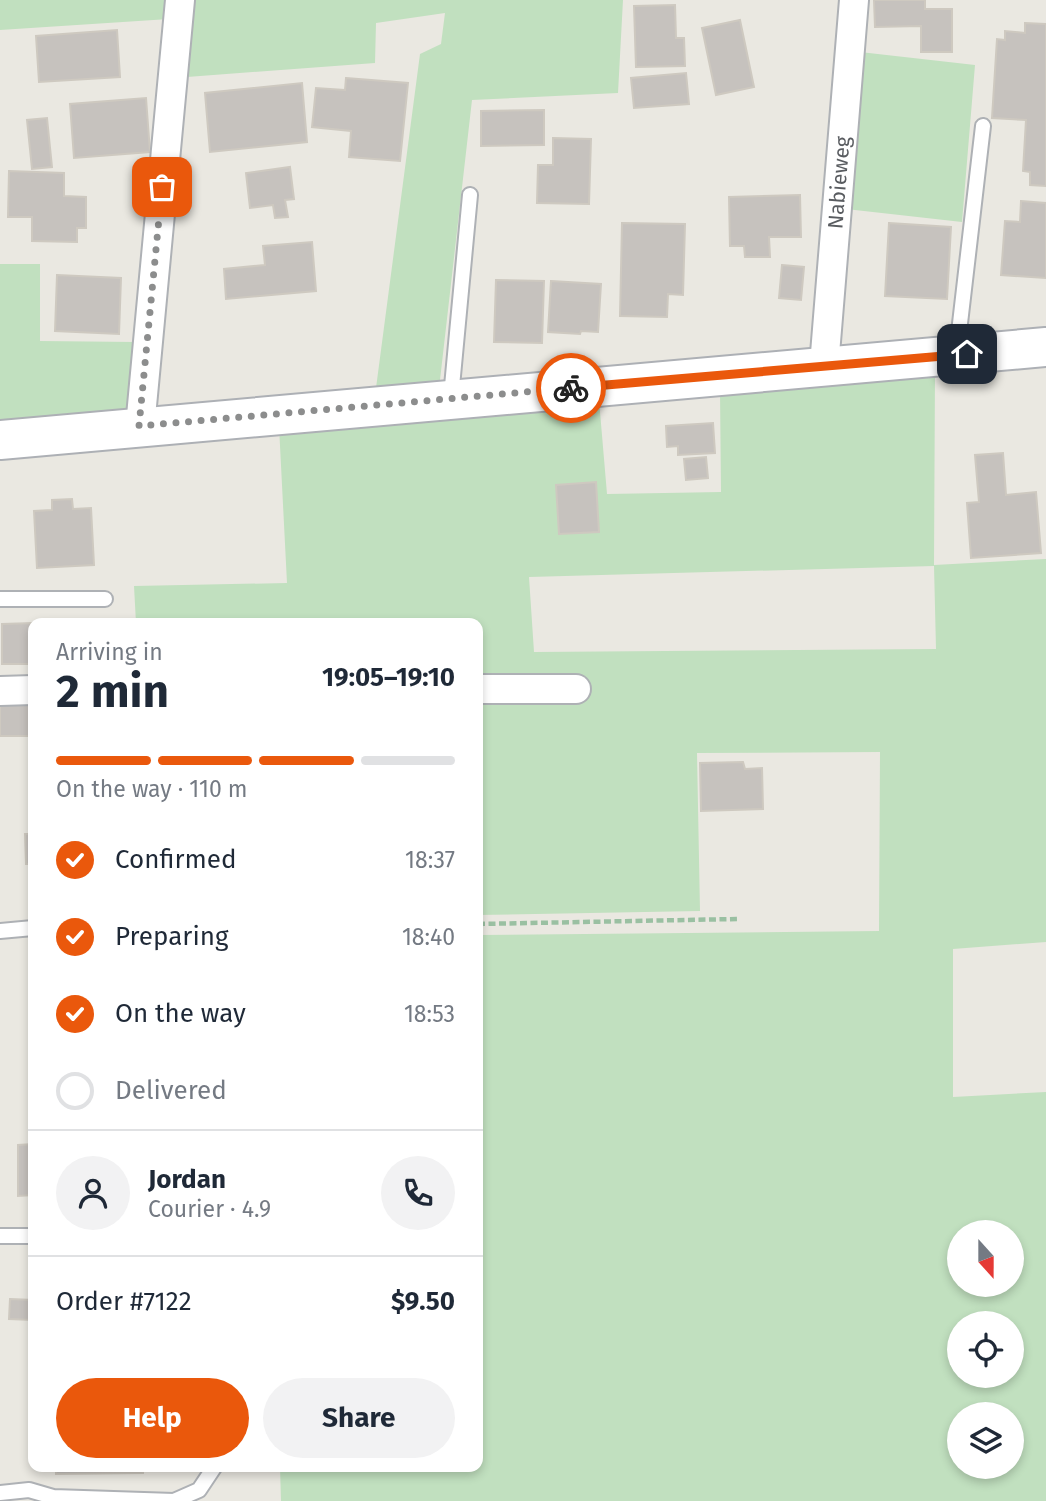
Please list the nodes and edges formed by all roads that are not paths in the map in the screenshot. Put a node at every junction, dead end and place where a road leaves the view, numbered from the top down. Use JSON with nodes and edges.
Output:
{"nodes":[{"id":1,"x":180,"y":0,"type":"edge"},
{"id":2,"x":854,"y":0,"type":"edge"},
{"id":3,"x":983,"y":126,"type":"dead end"},
{"id":4,"x":470,"y":195,"type":"dead end"},
{"id":5,"x":1046,"y":347,"type":"edge"},
{"id":6,"x":967,"y":354,"type":"junction"},
{"id":7,"x":824,"y":366,"type":"junction"},
{"id":8,"x":451,"y":398,"type":"junction"},
{"id":9,"x":139,"y":426,"type":"junction"},
{"id":10,"x":0,"y":440,"type":"edge"},
{"id":11,"x":0,"y":599,"type":"edge"},
{"id":12,"x":105,"y":599,"type":"dead end"},
{"id":13,"x":483,"y":689,"type":"edge"},
{"id":14,"x":576,"y":689,"type":"dead end"},
{"id":15,"x":28,"y":690,"type":"edge"},
{"id":16,"x":0,"y":691,"type":"edge"},
{"id":17,"x":28,"y":928,"type":"edge"},
{"id":18,"x":0,"y":930,"type":"edge"},
{"id":19,"x":0,"y":1236,"type":"edge"},
{"id":20,"x":28,"y":1236,"type":"edge"},
{"id":21,"x":211,"y":1472,"type":"edge"},
{"id":22,"x":0,"y":1493,"type":"edge"}],
"edges":[{"from":1,"to":9,"type":"street"},
{"from":2,"to":7,"type":"street","name":"Nabieweg"},
{"from":3,"to":6,"type":"lane"},
{"from":4,"to":8,"type":"lane"},
{"from":5,"to":6,"type":"street"},
{"from":6,"to":7,"type":"street"},
{"from":7,"to":8,"type":"street"},
{"from":8,"to":9,"type":"street"},
{"from":9,"to":10,"type":"street"},
{"from":11,"to":12,"type":"lane"},
{"from":13,"to":14,"type":"street"},
{"from":15,"to":16,"type":"street"},
{"from":17,"to":18,"type":"lane"},
{"from":19,"to":20,"type":"lane"},
{"from":21,"to":22,"type":"lane"}]}
